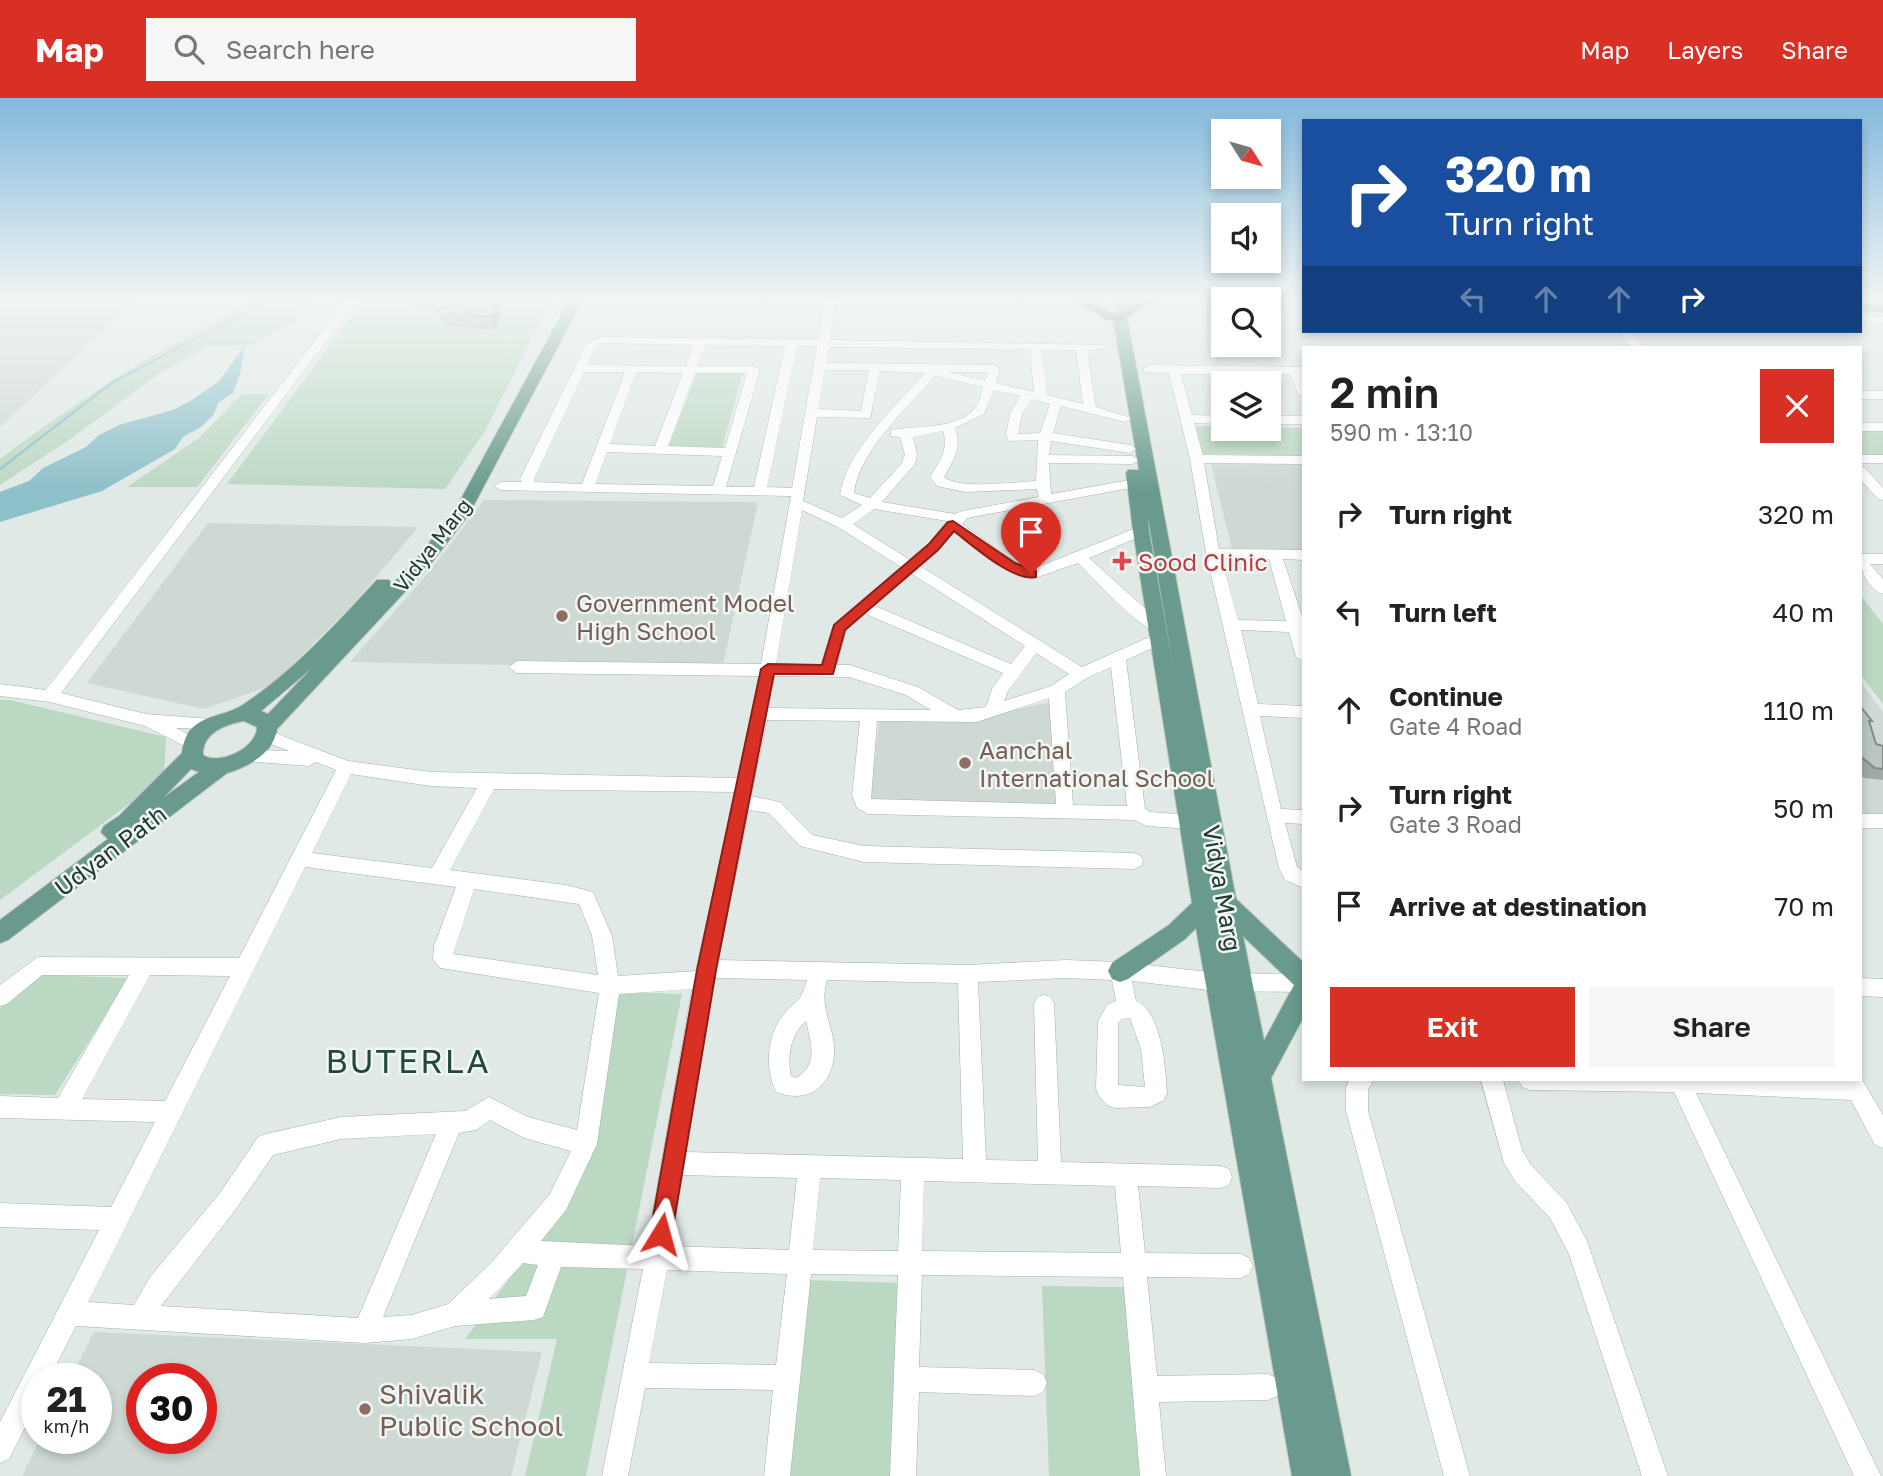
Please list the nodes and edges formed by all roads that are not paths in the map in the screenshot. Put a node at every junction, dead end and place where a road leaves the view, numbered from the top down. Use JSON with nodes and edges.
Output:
{"nodes":[{"id":1,"x":304,"y":363,"type":"edge"},
{"id":2,"x":531,"y":363,"type":"edge"},
{"id":3,"x":543,"y":363,"type":"edge"},
{"id":4,"x":582,"y":363,"type":"edge"},
{"id":5,"x":691,"y":363,"type":"edge"},
{"id":6,"x":775,"y":363,"type":"edge"},
{"id":7,"x":912,"y":363,"type":"edge"},
{"id":8,"x":994,"y":363,"type":"edge"},
{"id":9,"x":1035,"y":363,"type":"edge"},
{"id":10,"x":1083,"y":363,"type":"edge"},
{"id":11,"x":1121,"y":363,"type":"edge"},
{"id":12,"x":1126,"y":363,"type":"edge"},
{"id":13,"x":820,"y":366,"type":"joint"},
{"id":14,"x":580,"y":368,"type":"junction"},
{"id":15,"x":632,"y":368,"type":"junction"},
{"id":16,"x":875,"y":368,"type":"junction"},
{"id":17,"x":913,"y":368,"type":"junction"},
{"id":18,"x":688,"y":369,"type":"junction"},
{"id":19,"x":994,"y":369,"type":"junction"},
{"id":20,"x":1149,"y":369,"type":"dead end"},
{"id":21,"x":770,"y":370,"type":"junction"},
{"id":22,"x":1178,"y":370,"type":"junction"},
{"id":23,"x":1300,"y":371,"type":"edge"},
{"id":24,"x":932,"y":372,"type":"junction"},
{"id":25,"x":1281,"y":373,"type":"edge"},
{"id":26,"x":1211,"y":374,"type":"edge"},
{"id":27,"x":989,"y":385,"type":"junction"},
{"id":28,"x":1862,"y":395,"type":"edge"},
{"id":29,"x":1883,"y":395,"type":"edge"},
{"id":30,"x":1034,"y":396,"type":"junction"},
{"id":31,"x":1057,"y":401,"type":"junction"},
{"id":32,"x":1090,"y":409,"type":"junction"},
{"id":33,"x":813,"y":413,"type":"junction"},
{"id":34,"x":1125,"y":418,"type":"junction"},
{"id":35,"x":1187,"y":419,"type":"junction"},
{"id":36,"x":1211,"y":420,"type":"edge"},
{"id":37,"x":1281,"y":420,"type":"edge"},
{"id":38,"x":1302,"y":420,"type":"edge"},
{"id":39,"x":948,"y":425,"type":"junction"},
{"id":40,"x":1862,"y":427,"type":"edge"},
{"id":41,"x":1883,"y":427,"type":"edge"},
{"id":42,"x":883,"y":429,"type":"junction"},
{"id":43,"x":906,"y":435,"type":"junction"},
{"id":44,"x":1046,"y":436,"type":"junction"},
{"id":45,"x":601,"y":448,"type":"junction"},
{"id":46,"x":660,"y":450,"type":"junction"},
{"id":47,"x":730,"y":453,"type":"junction"},
{"id":48,"x":1131,"y":454,"type":"junction"},
{"id":49,"x":1862,"y":458,"type":"edge"},
{"id":50,"x":1042,"y":459,"type":"junction"},
{"id":51,"x":1197,"y":459,"type":"junction"},
{"id":52,"x":1883,"y":459,"type":"edge"},
{"id":53,"x":1302,"y":460,"type":"edge"},
{"id":54,"x":1862,"y":473,"type":"edge"},
{"id":55,"x":1136,"y":483,"type":"junction"},
{"id":56,"x":501,"y":486,"type":"dead end"},
{"id":57,"x":533,"y":486,"type":"junction"},
{"id":58,"x":587,"y":487,"type":"junction"},
{"id":59,"x":719,"y":489,"type":"junction"},
{"id":60,"x":760,"y":490,"type":"junction"},
{"id":61,"x":1044,"y":492,"type":"junction"},
{"id":62,"x":1883,"y":496,"type":"edge"},
{"id":63,"x":796,"y":497,"type":"junction"},
{"id":64,"x":872,"y":504,"type":"junction"},
{"id":65,"x":955,"y":522,"type":"junction"},
{"id":66,"x":843,"y":524,"type":"junction"},
{"id":67,"x":1141,"y":531,"type":"junction"},
{"id":68,"x":1213,"y":553,"type":"junction"},
{"id":69,"x":1275,"y":555,"type":"junction"},
{"id":70,"x":1302,"y":555,"type":"edge"},
{"id":71,"x":1079,"y":556,"type":"junction"},
{"id":72,"x":1883,"y":559,"type":"edge"},
{"id":73,"x":1862,"y":560,"type":"edge"},
{"id":74,"x":1862,"y":563,"type":"edge"},
{"id":75,"x":909,"y":568,"type":"junction"},
{"id":76,"x":1883,"y":589,"type":"edge"},
{"id":77,"x":864,"y":607,"type":"junction"},
{"id":78,"x":1232,"y":625,"type":"junction"},
{"id":79,"x":1300,"y":627,"type":"edge"},
{"id":80,"x":1160,"y":633,"type":"junction"},
{"id":81,"x":1034,"y":645,"type":"junction"},
{"id":82,"x":1118,"y":657,"type":"junction"},
{"id":83,"x":517,"y":667,"type":"dead end"},
{"id":84,"x":768,"y":669,"type":"junction"},
{"id":85,"x":828,"y":670,"type":"junction"},
{"id":86,"x":1013,"y":671,"type":"junction"},
{"id":87,"x":1082,"y":674,"type":"junction"},
{"id":88,"x":0,"y":690,"type":"edge"},
{"id":89,"x":1057,"y":690,"type":"junction"},
{"id":90,"x":50,"y":696,"type":"junction"},
{"id":91,"x":1249,"y":710,"type":"junction"},
{"id":92,"x":1302,"y":712,"type":"edge"},
{"id":93,"x":244,"y":713,"type":"junction"},
{"id":94,"x":992,"y":713,"type":"junction"},
{"id":95,"x":760,"y":714,"type":"junction"},
{"id":96,"x":869,"y":716,"type":"junction"},
{"id":97,"x":956,"y":716,"type":"junction"},
{"id":98,"x":146,"y":720,"type":"junction"},
{"id":99,"x":210,"y":724,"type":"junction"},
{"id":100,"x":267,"y":731,"type":"junction"},
{"id":101,"x":191,"y":750,"type":"junction"},
{"id":102,"x":250,"y":756,"type":"junction"},
{"id":103,"x":323,"y":759,"type":"junction"},
{"id":104,"x":346,"y":766,"type":"junction"},
{"id":105,"x":220,"y":767,"type":"junction"},
{"id":106,"x":489,"y":782,"type":"junction"},
{"id":107,"x":744,"y":794,"type":"junction"},
{"id":108,"x":1065,"y":811,"type":"junction"},
{"id":109,"x":1137,"y":813,"type":"junction"},
{"id":110,"x":1274,"y":816,"type":"junction"},
{"id":111,"x":1302,"y":817,"type":"edge"},
{"id":112,"x":1862,"y":821,"type":"edge"},
{"id":113,"x":1883,"y":821,"type":"edge"},
{"id":114,"x":1191,"y":822,"type":"junction"},
{"id":115,"x":299,"y":859,"type":"junction"},
{"id":116,"x":1134,"y":861,"type":"dead end"},
{"id":117,"x":437,"y":877,"type":"junction"},
{"id":118,"x":1302,"y":879,"type":"edge"},
{"id":119,"x":467,"y":881,"type":"junction"},
{"id":120,"x":1215,"y":904,"type":"junction"},
{"id":121,"x":0,"y":916,"type":"edge"},
{"id":122,"x":0,"y":933,"type":"edge"},
{"id":123,"x":145,"y":966,"type":"junction"},
{"id":124,"x":245,"y":967,"type":"junction"},
{"id":125,"x":1120,"y":971,"type":"junction"},
{"id":126,"x":820,"y":972,"type":"junction"},
{"id":127,"x":706,"y":974,"type":"junction"},
{"id":128,"x":968,"y":974,"type":"junction"},
{"id":129,"x":1302,"y":979,"type":"edge"},
{"id":130,"x":1302,"y":981,"type":"edge"},
{"id":131,"x":1229,"y":982,"type":"junction"},
{"id":132,"x":610,"y":986,"type":"junction"},
{"id":133,"x":1862,"y":987,"type":"edge"},
{"id":134,"x":1883,"y":988,"type":"edge"},
{"id":135,"x":1302,"y":995,"type":"edge"},
{"id":136,"x":0,"y":997,"type":"edge"},
{"id":137,"x":813,"y":1003,"type":"dead end"},
{"id":138,"x":1044,"y":1004,"type":"dead end"},
{"id":139,"x":1127,"y":1008,"type":"dead end"},
{"id":140,"x":1258,"y":1077,"type":"junction"},
{"id":141,"x":1361,"y":1081,"type":"edge"},
{"id":142,"x":1492,"y":1081,"type":"edge"},
{"id":143,"x":1679,"y":1081,"type":"edge"},
{"id":144,"x":1853,"y":1085,"type":"edge"},
{"id":145,"x":0,"y":1107,"type":"edge"},
{"id":146,"x":64,"y":1109,"type":"junction"},
{"id":147,"x":171,"y":1112,"type":"junction"},
{"id":148,"x":452,"y":1123,"type":"junction"},
{"id":149,"x":1883,"y":1137,"type":"edge"},
{"id":150,"x":586,"y":1144,"type":"junction"},
{"id":151,"x":672,"y":1163,"type":"junction"},
{"id":152,"x":810,"y":1167,"type":"junction"},
{"id":153,"x":914,"y":1170,"type":"junction"},
{"id":154,"x":975,"y":1171,"type":"junction"},
{"id":155,"x":1050,"y":1174,"type":"junction"},
{"id":156,"x":1126,"y":1176,"type":"junction"},
{"id":157,"x":1222,"y":1177,"type":"dead end"},
{"id":158,"x":0,"y":1215,"type":"edge"},
{"id":159,"x":117,"y":1219,"type":"junction"},
{"id":160,"x":519,"y":1250,"type":"junction"},
{"id":161,"x":554,"y":1255,"type":"junction"},
{"id":162,"x":657,"y":1257,"type":"junction"},
{"id":163,"x":800,"y":1262,"type":"junction"},
{"id":164,"x":911,"y":1264,"type":"junction"},
{"id":165,"x":1241,"y":1266,"type":"dead end"},
{"id":166,"x":1136,"y":1267,"type":"junction"},
{"id":167,"x":69,"y":1313,"type":"junction"},
{"id":168,"x":455,"y":1314,"type":"junction"},
{"id":169,"x":140,"y":1317,"type":"junction"},
{"id":170,"x":365,"y":1331,"type":"junction"},
{"id":171,"x":634,"y":1375,"type":"junction"},
{"id":172,"x":788,"y":1378,"type":"junction"},
{"id":173,"x":906,"y":1379,"type":"junction"},
{"id":174,"x":1034,"y":1383,"type":"dead end"},
{"id":175,"x":1268,"y":1387,"type":"dead end"},
{"id":176,"x":1145,"y":1389,"type":"junction"},
{"id":177,"x":0,"y":1450,"type":"edge"},
{"id":178,"x":615,"y":1476,"type":"edge"},
{"id":179,"x":777,"y":1476,"type":"edge"},
{"id":180,"x":903,"y":1476,"type":"edge"},
{"id":181,"x":1153,"y":1476,"type":"edge"},
{"id":182,"x":1308,"y":1476,"type":"edge"},
{"id":183,"x":1335,"y":1476,"type":"edge"},
{"id":184,"x":1457,"y":1476,"type":"edge"},
{"id":185,"x":1655,"y":1476,"type":"edge"},
{"id":186,"x":1868,"y":1476,"type":"edge"}],
"edges":[{"from":1,"to":90,"type":"street"},
{"from":2,"to":93,"type":"main road","name":"Vidya Marg"},
{"from":3,"to":100,"type":"main road","name":"Vidya Marg"},
{"from":4,"to":14,"type":"street"},
{"from":5,"to":18,"type":"street"},
{"from":6,"to":21,"type":"street"},
{"from":7,"to":17,"type":"street"},
{"from":8,"to":19,"type":"street"},
{"from":9,"to":30,"type":"street"},
{"from":10,"to":32,"type":"street"},
{"from":11,"to":34,"type":"main road","name":"Vidya Marg"},
{"from":12,"to":120,"type":"main road","name":"Vidya Marg"},
{"from":13,"to":16,"type":"street"},
{"from":13,"to":33,"type":"street"},
{"from":14,"to":15,"type":"street"},
{"from":14,"to":57,"type":"street"},
{"from":15,"to":18,"type":"street"},
{"from":15,"to":45,"type":"street"},
{"from":16,"to":17,"type":"street"},
{"from":16,"to":33,"type":"street"},
{"from":17,"to":19,"type":"street"},
{"from":17,"to":24,"type":"street"},
{"from":18,"to":21,"type":"street"},
{"from":18,"to":46,"type":"street"},
{"from":19,"to":27,"type":"street"},
{"from":20,"to":22,"type":"street"},
{"from":21,"to":47,"type":"street"},
{"from":21,"to":60,"type":"street"},
{"from":22,"to":26,"type":"street"},
{"from":22,"to":35,"type":"street"},
{"from":23,"to":25,"type":"street"},
{"from":24,"to":27,"type":"street"},
{"from":24,"to":42,"type":"street"},
{"from":27,"to":30,"type":"street"},
{"from":27,"to":39,"type":"street"},
{"from":28,"to":29,"type":"street"},
{"from":30,"to":31,"type":"street"},
{"from":30,"to":44,"type":"street"},
{"from":31,"to":32,"type":"street"},
{"from":31,"to":44,"type":"street"},
{"from":32,"to":34,"type":"street"},
{"from":33,"to":63,"type":"street"},
{"from":34,"to":48,"type":"main road","name":"Vidya Marg"},
{"from":35,"to":36,"type":"street"},
{"from":35,"to":51,"type":"street"},
{"from":37,"to":38,"type":"street"},
{"from":39,"to":43,"type":"street"},
{"from":39,"to":61,"type":"street"},
{"from":40,"to":41,"type":"street"},
{"from":42,"to":43,"type":"street"},
{"from":42,"to":64,"type":"street"},
{"from":43,"to":64,"type":"street"},
{"from":44,"to":48,"type":"street"},
{"from":44,"to":50,"type":"street"},
{"from":45,"to":46,"type":"street"},
{"from":45,"to":58,"type":"street"},
{"from":46,"to":47,"type":"street"},
{"from":47,"to":59,"type":"street"},
{"from":48,"to":50,"type":"street"},
{"from":48,"to":55,"type":"main road","name":"Vidya Marg"},
{"from":49,"to":52,"type":"street"},
{"from":50,"to":61,"type":"street"},
{"from":51,"to":53,"type":"street"},
{"from":51,"to":68,"type":"street"},
{"from":54,"to":62,"type":"street"},
{"from":55,"to":61,"type":"street"},
{"from":55,"to":67,"type":"main road","name":"Vidya Marg"},
{"from":56,"to":57,"type":"street"},
{"from":57,"to":58,"type":"street"},
{"from":58,"to":59,"type":"street"},
{"from":59,"to":60,"type":"street"},
{"from":60,"to":63,"type":"street"},
{"from":61,"to":65,"type":"street"},
{"from":63,"to":66,"type":"street"},
{"from":63,"to":84,"type":"street"},
{"from":64,"to":65,"type":"street"},
{"from":64,"to":66,"type":"street"},
{"from":65,"to":71,"type":"street"},
{"from":65,"to":75,"type":"street"},
{"from":66,"to":75,"type":"street"},
{"from":67,"to":71,"type":"street"},
{"from":67,"to":80,"type":"main road","name":"Vidya Marg"},
{"from":68,"to":69,"type":"street"},
{"from":68,"to":78,"type":"street"},
{"from":69,"to":70,"type":"street"},
{"from":69,"to":79,"type":"street"},
{"from":71,"to":80,"type":"street"},
{"from":72,"to":73,"type":"street"},
{"from":74,"to":76,"type":"street"},
{"from":75,"to":77,"type":"street"},
{"from":75,"to":81,"type":"street"},
{"from":77,"to":85,"type":"street"},
{"from":77,"to":86,"type":"street"},
{"from":78,"to":79,"type":"street"},
{"from":78,"to":91,"type":"street"},
{"from":80,"to":82,"type":"street"},
{"from":80,"to":114,"type":"main road","name":"Vidya Marg"},
{"from":81,"to":86,"type":"street"},
{"from":81,"to":87,"type":"street"},
{"from":82,"to":87,"type":"street"},
{"from":82,"to":109,"type":"street"},
{"from":83,"to":84,"type":"street"},
{"from":84,"to":85,"type":"street"},
{"from":84,"to":95,"type":"street"},
{"from":85,"to":97,"type":"street"},
{"from":86,"to":94,"type":"street"},
{"from":87,"to":89,"type":"street"},
{"from":88,"to":90,"type":"street"},
{"from":89,"to":94,"type":"street"},
{"from":89,"to":108,"type":"street"},
{"from":90,"to":98,"type":"street"},
{"from":91,"to":92,"type":"street"},
{"from":91,"to":110,"type":"street"},
{"from":93,"to":99,"type":"main road"},
{"from":93,"to":100,"type":"main road"},
{"from":94,"to":97,"type":"street"},
{"from":95,"to":96,"type":"street"},
{"from":95,"to":107,"type":"street"},
{"from":96,"to":97,"type":"street"},
{"from":96,"to":108,"type":"street"},
{"from":98,"to":99,"type":"street"},
{"from":98,"to":101,"type":"street"},
{"from":99,"to":101,"type":"main road"},
{"from":100,"to":102,"type":"main road"},
{"from":100,"to":103,"type":"street"},
{"from":101,"to":105,"type":"main road"},
{"from":101,"to":121,"type":"main road","name":"Udyan Path"},
{"from":102,"to":103,"type":"street"},
{"from":102,"to":105,"type":"main road"},
{"from":103,"to":104,"type":"street"},
{"from":104,"to":106,"type":"street"},
{"from":104,"to":115,"type":"street"},
{"from":105,"to":122,"type":"main road","name":"Udyan Path"},
{"from":106,"to":107,"type":"street"},
{"from":106,"to":117,"type":"street"},
{"from":107,"to":116,"type":"street"},
{"from":107,"to":127,"type":"street"},
{"from":108,"to":109,"type":"street"},
{"from":109,"to":114,"type":"street"},
{"from":110,"to":111,"type":"street"},
{"from":110,"to":118,"type":"street"},
{"from":112,"to":113,"type":"street"},
{"from":114,"to":120,"type":"main road","name":"Vidya Marg"},
{"from":115,"to":117,"type":"street"},
{"from":115,"to":124,"type":"street"},
{"from":117,"to":119,"type":"street"},
{"from":119,"to":132,"type":"street"},
{"from":119,"to":132,"type":"street"},
{"from":120,"to":125,"type":"main road"},
{"from":120,"to":129,"type":"main road"},
{"from":120,"to":131,"type":"main road","name":"Vidya Marg"},
{"from":123,"to":124,"type":"street"},
{"from":123,"to":136,"type":"street"},
{"from":123,"to":146,"type":"street"},
{"from":124,"to":147,"type":"street"},
{"from":125,"to":128,"type":"street"},
{"from":125,"to":131,"type":"street"},
{"from":125,"to":139,"type":"street"},
{"from":126,"to":127,"type":"street"},
{"from":126,"to":128,"type":"street"},
{"from":126,"to":137,"type":"street"},
{"from":127,"to":132,"type":"street"},
{"from":127,"to":151,"type":"street"},
{"from":128,"to":154,"type":"street"},
{"from":130,"to":131,"type":"street"},
{"from":131,"to":140,"type":"main road","name":"Vidya Marg"},
{"from":131,"to":182,"type":"main road","name":"Vidya Marg"},
{"from":132,"to":150,"type":"street"},
{"from":133,"to":134,"type":"street"},
{"from":135,"to":140,"type":"main road"},
{"from":138,"to":155,"type":"street"},
{"from":140,"to":183,"type":"main road","name":"Vidya Marg"},
{"from":141,"to":184,"type":"street"},
{"from":142,"to":185,"type":"street"},
{"from":143,"to":144,"type":"street"},
{"from":143,"to":186,"type":"street"},
{"from":144,"to":149,"type":"street"},
{"from":145,"to":146,"type":"street"},
{"from":146,"to":147,"type":"street"},
{"from":147,"to":159,"type":"street"},
{"from":148,"to":150,"type":"street"},
{"from":148,"to":169,"type":"street"},
{"from":148,"to":170,"type":"street"},
{"from":150,"to":160,"type":"street"},
{"from":151,"to":152,"type":"street"},
{"from":151,"to":162,"type":"street"},
{"from":152,"to":153,"type":"street"},
{"from":152,"to":163,"type":"street"},
{"from":153,"to":154,"type":"street"},
{"from":153,"to":164,"type":"street"},
{"from":154,"to":155,"type":"street"},
{"from":155,"to":156,"type":"street"},
{"from":156,"to":157,"type":"street"},
{"from":156,"to":166,"type":"street"},
{"from":158,"to":159,"type":"street"},
{"from":159,"to":167,"type":"street"},
{"from":160,"to":161,"type":"street"},
{"from":160,"to":168,"type":"street"},
{"from":161,"to":162,"type":"street"},
{"from":161,"to":168,"type":"street"},
{"from":162,"to":163,"type":"street"},
{"from":162,"to":171,"type":"street"},
{"from":163,"to":164,"type":"street"},
{"from":163,"to":172,"type":"street"},
{"from":164,"to":166,"type":"street"},
{"from":164,"to":173,"type":"street"},
{"from":165,"to":166,"type":"street"},
{"from":166,"to":176,"type":"street"},
{"from":167,"to":169,"type":"street"},
{"from":167,"to":177,"type":"street"},
{"from":168,"to":170,"type":"street"},
{"from":169,"to":170,"type":"street"},
{"from":171,"to":172,"type":"street"},
{"from":171,"to":178,"type":"street"},
{"from":172,"to":179,"type":"street"},
{"from":173,"to":174,"type":"street"},
{"from":173,"to":180,"type":"street"},
{"from":175,"to":176,"type":"street"},
{"from":176,"to":181,"type":"street"}]}
